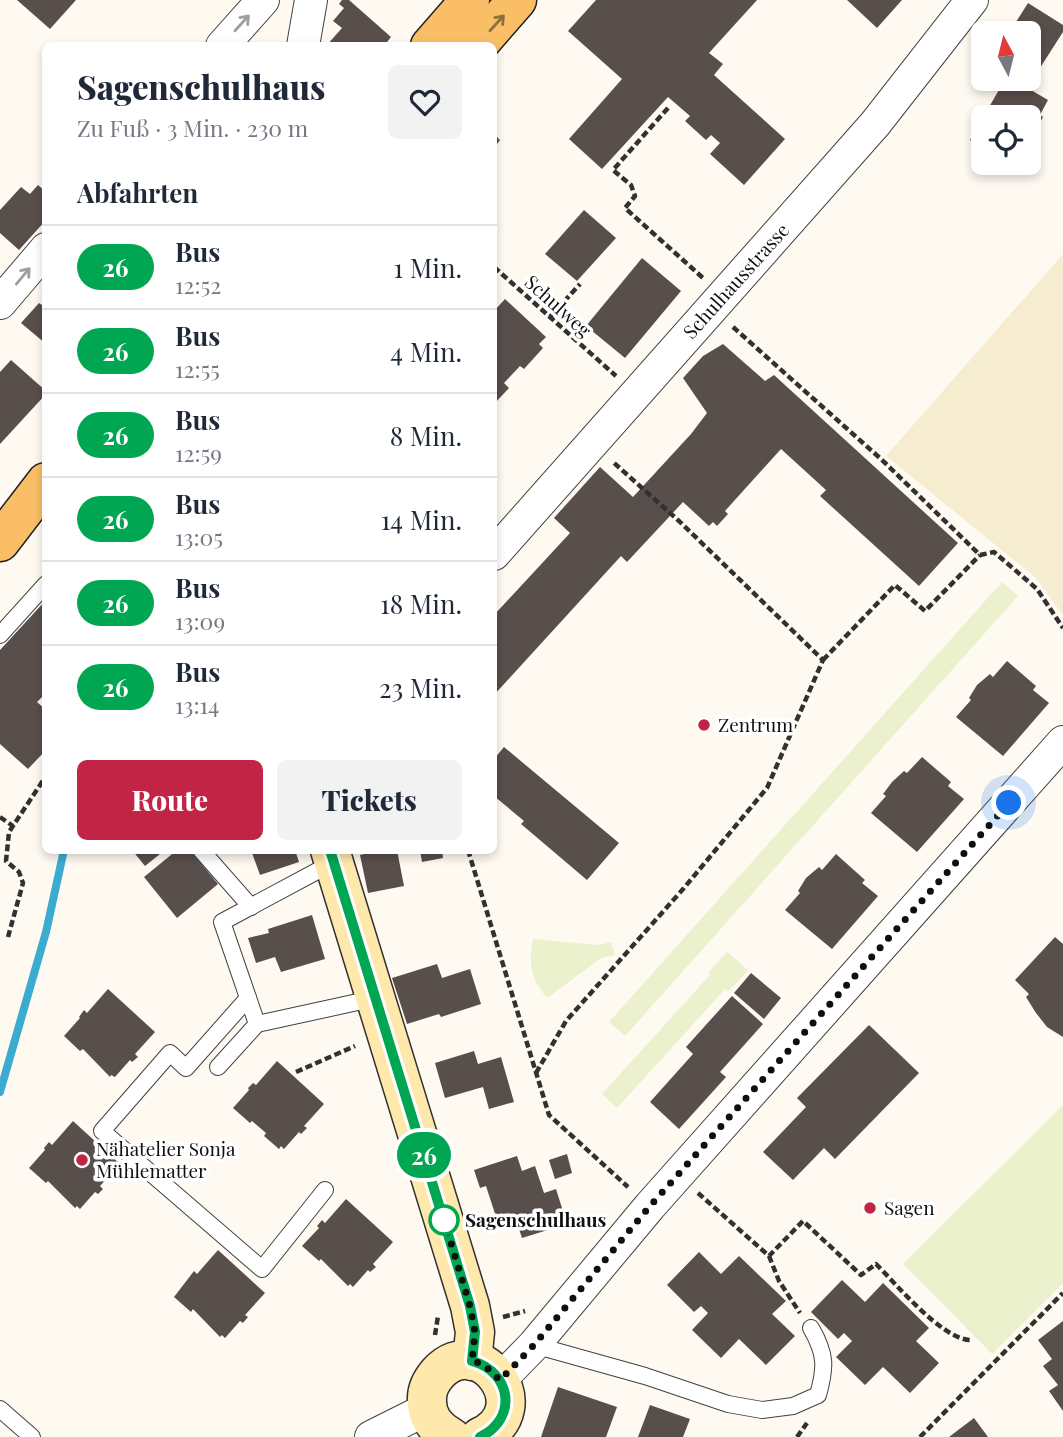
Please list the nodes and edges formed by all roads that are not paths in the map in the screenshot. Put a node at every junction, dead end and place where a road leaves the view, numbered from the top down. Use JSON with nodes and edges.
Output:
{"nodes":[{"id":1,"x":263,"y":0,"type":"edge"},
{"id":2,"x":311,"y":0,"type":"edge"},
{"id":3,"x":470,"y":0,"type":"edge"},
{"id":4,"x":517,"y":0,"type":"edge"},
{"id":5,"x":971,"y":0,"type":"edge"},
{"id":6,"x":226,"y":42,"type":"edge"},
{"id":7,"x":304,"y":42,"type":"edge"},
{"id":8,"x":433,"y":42,"type":"edge"},
{"id":9,"x":480,"y":42,"type":"edge"},
{"id":10,"x":42,"y":254,"type":"edge"},
{"id":11,"x":0,"y":303,"type":"edge"},
{"id":12,"x":42,"y":487,"type":"edge"},
{"id":13,"x":42,"y":525,"type":"edge"},
{"id":14,"x":0,"y":542,"type":"edge"},
{"id":15,"x":497,"y":551,"type":"edge"},
{"id":16,"x":0,"y":561,"type":"edge"},
{"id":17,"x":42,"y":588,"type":"edge"},
{"id":18,"x":0,"y":635,"type":"edge"},
{"id":19,"x":1063,"y":742,"type":"edge"},
{"id":20,"x":205,"y":854,"type":"edge"},
{"id":21,"x":332,"y":856,"type":"edge"},
{"id":22,"x":251,"y":907,"type":"junction"},
{"id":23,"x":248,"y":998,"type":"junction"},
{"id":24,"x":376,"y":998,"type":"junction"},
{"id":25,"x":257,"y":1024,"type":"junction"},
{"id":26,"x":218,"y":1067,"type":"dead end"},
{"id":27,"x":326,"y":1190,"type":"dead end"},
{"id":28,"x":811,"y":1328,"type":"road end"},
{"id":29,"x":534,"y":1345,"type":"junction"},
{"id":30,"x":486,"y":1370,"type":"junction"},
{"id":31,"x":0,"y":1409,"type":"edge"},
{"id":32,"x":439,"y":1423,"type":"edge"},
{"id":33,"x":32,"y":1437,"type":"edge"},
{"id":34,"x":371,"y":1437,"type":"edge"},
{"id":35,"x":480,"y":1437,"type":"edge"}],
"edges":[{"from":6,"to":1,"type":"street","one_way":true},
{"from":2,"to":7,"type":"street"},
{"from":3,"to":8,"type":"main road"},
{"from":9,"to":4,"type":"main road","one_way":true},
{"from":5,"to":15,"type":"street","name":"Schulhausstrasse"},
{"from":11,"to":10,"type":"street","one_way":true},
{"from":12,"to":14,"type":"main road"},
{"from":13,"to":16,"type":"main road"},
{"from":17,"to":18,"type":"lane"},
{"from":19,"to":29,"type":"street"},
{"from":20,"to":22,"type":"lane"},
{"from":21,"to":22,"type":"lane"},
{"from":21,"to":24,"type":"main road"},
{"from":22,"to":23,"type":"lane"},
{"from":23,"to":25,"type":"lane"},
{"from":23,"to":27,"type":"lane"},
{"from":24,"to":25,"type":"lane"},
{"from":24,"to":30,"type":"main road"},
{"from":25,"to":26,"type":"lane"},
{"from":28,"to":29,"type":"lane"},
{"from":29,"to":30,"type":"street"},
{"from":30,"to":32,"type":"main road"},
{"from":30,"to":35,"type":"main road"},
{"from":31,"to":33,"type":"lane"},
{"from":32,"to":34,"type":"street"}]}
